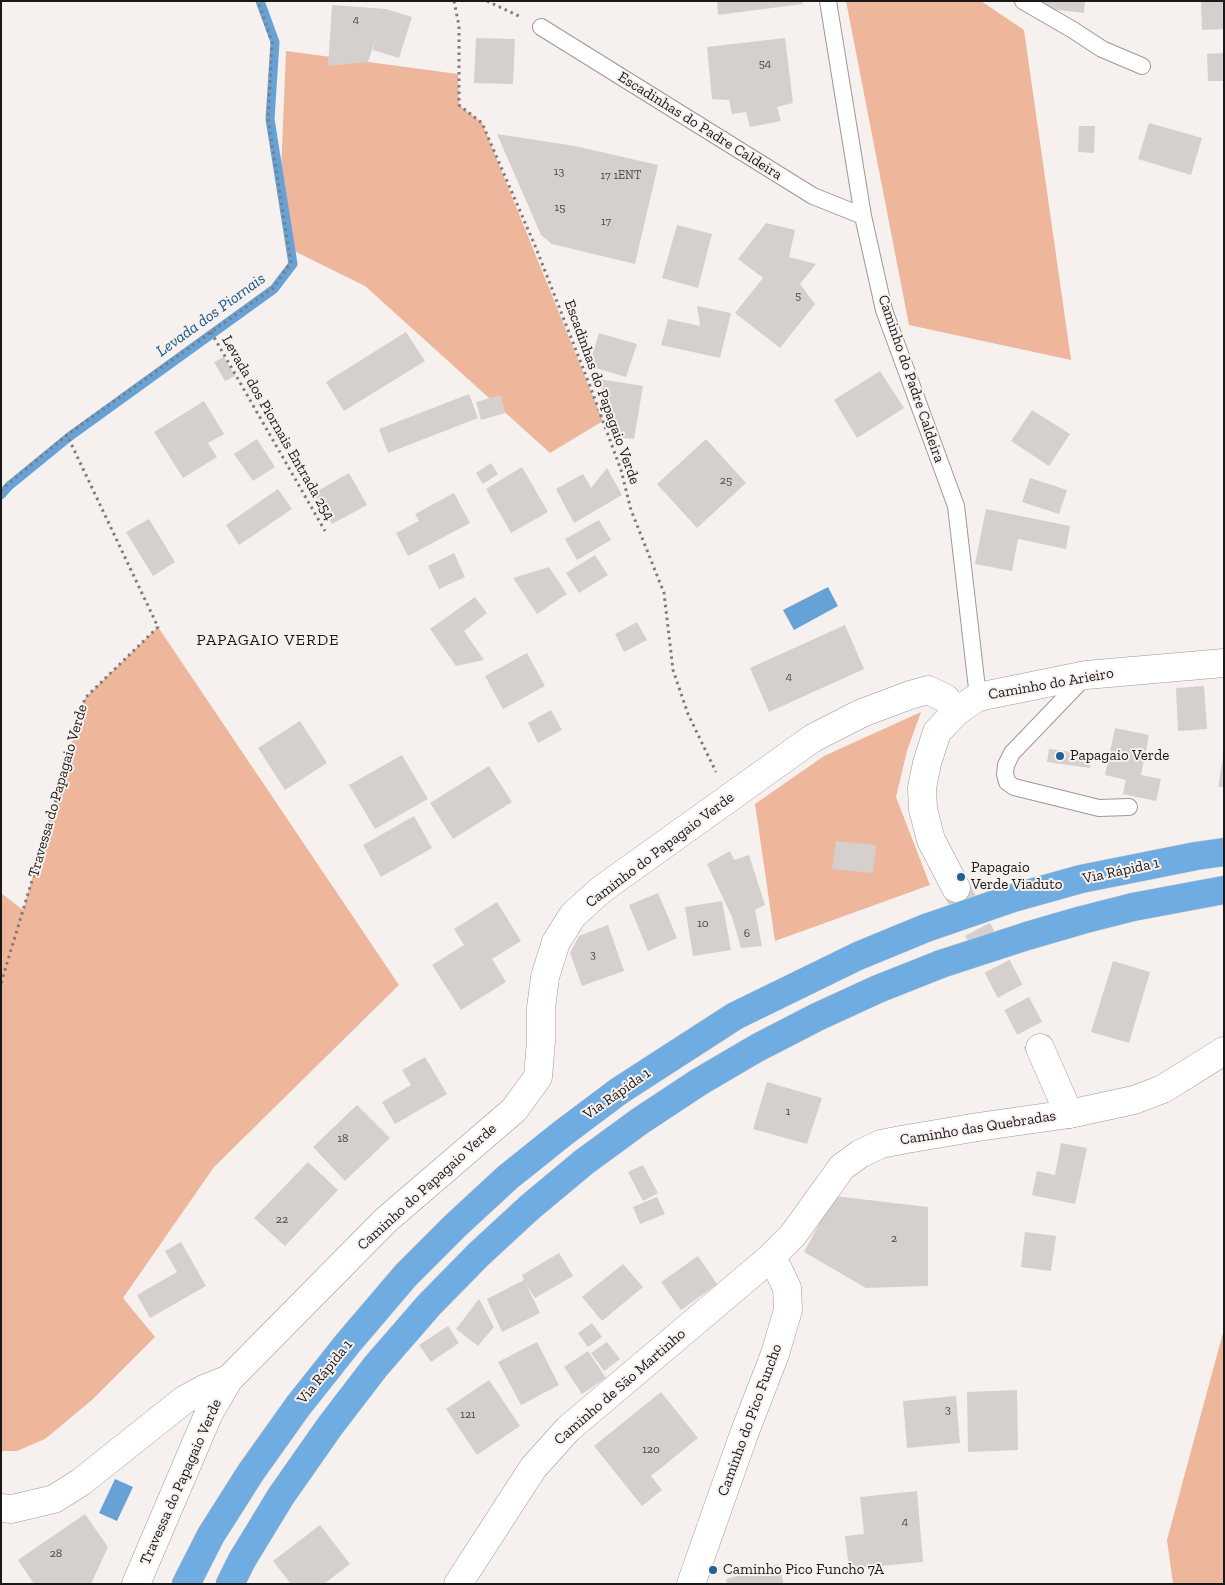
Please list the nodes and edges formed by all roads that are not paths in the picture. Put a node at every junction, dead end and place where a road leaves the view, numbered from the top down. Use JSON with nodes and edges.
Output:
{"nodes":[{"id":1,"x":828,"y":1,"type":"edge"},
{"id":2,"x":1024,"y":1,"type":"edge"},
{"id":3,"x":541,"y":27,"type":"road end"},
{"id":4,"x":1142,"y":66,"type":"dead end"},
{"id":5,"x":863,"y":216,"type":"junction"},
{"id":6,"x":1224,"y":663,"type":"edge"},
{"id":7,"x":1086,"y":675,"type":"junction"},
{"id":8,"x":968,"y":704,"type":"junction"},
{"id":9,"x":1129,"y":807,"type":"dead end"},
{"id":10,"x":1224,"y":852,"type":"edge"},
{"id":11,"x":956,"y":888,"type":"tunnel mouth"},
{"id":12,"x":1224,"y":890,"type":"edge"},
{"id":13,"x":1040,"y":1048,"type":"tunnel mouth"},
{"id":14,"x":1224,"y":1051,"type":"edge"},
{"id":15,"x":1069,"y":1114,"type":"junction"},
{"id":16,"x":769,"y":1259,"type":"junction"},
{"id":17,"x":229,"y":1379,"type":"junction"},
{"id":18,"x":1,"y":1508,"type":"edge"},
{"id":19,"x":136,"y":1584,"type":"edge"},
{"id":20,"x":186,"y":1584,"type":"edge"},
{"id":21,"x":230,"y":1584,"type":"edge"},
{"id":22,"x":458,"y":1584,"type":"edge"},
{"id":23,"x":691,"y":1584,"type":"edge"}],
"edges":[{"from":1,"to":5,"type":"lane","name":"Caminho do Padre Caldeira"},
{"from":2,"to":4,"type":"lane"},
{"from":3,"to":5,"type":"lane","name":"Escadinhas do Padre Caldeira"},
{"from":5,"to":8,"type":"lane","name":"Caminho do Padre Caldeira"},
{"from":6,"to":7,"type":"street","name":"Caminho do Arieiro"},
{"from":7,"to":8,"type":"street","name":"Caminho do Arieiro"},
{"from":7,"to":9,"type":"lane"},
{"from":8,"to":11,"type":"street"},
{"from":8,"to":17,"type":"street","name":"Caminho do Papagaio Verde"},
{"from":10,"to":20,"type":"highway","name":"Via Rápida 1","bridge":true},
{"from":12,"to":21,"type":"highway","bridge":true},
{"from":13,"to":15,"type":"street"},
{"from":14,"to":15,"type":"street","name":"Caminho das Quebradas"},
{"from":15,"to":16,"type":"street","name":"Caminho das Quebradas"},
{"from":16,"to":22,"type":"street","name":"Caminho de São Martinho"},
{"from":16,"to":23,"type":"street","name":"Caminho do Pico Funcho"},
{"from":17,"to":18,"type":"street","name":"Travessa do Papagaio Verde"},
{"from":17,"to":19,"type":"street","name":"Travessa do Papagaio Verde"}]}
